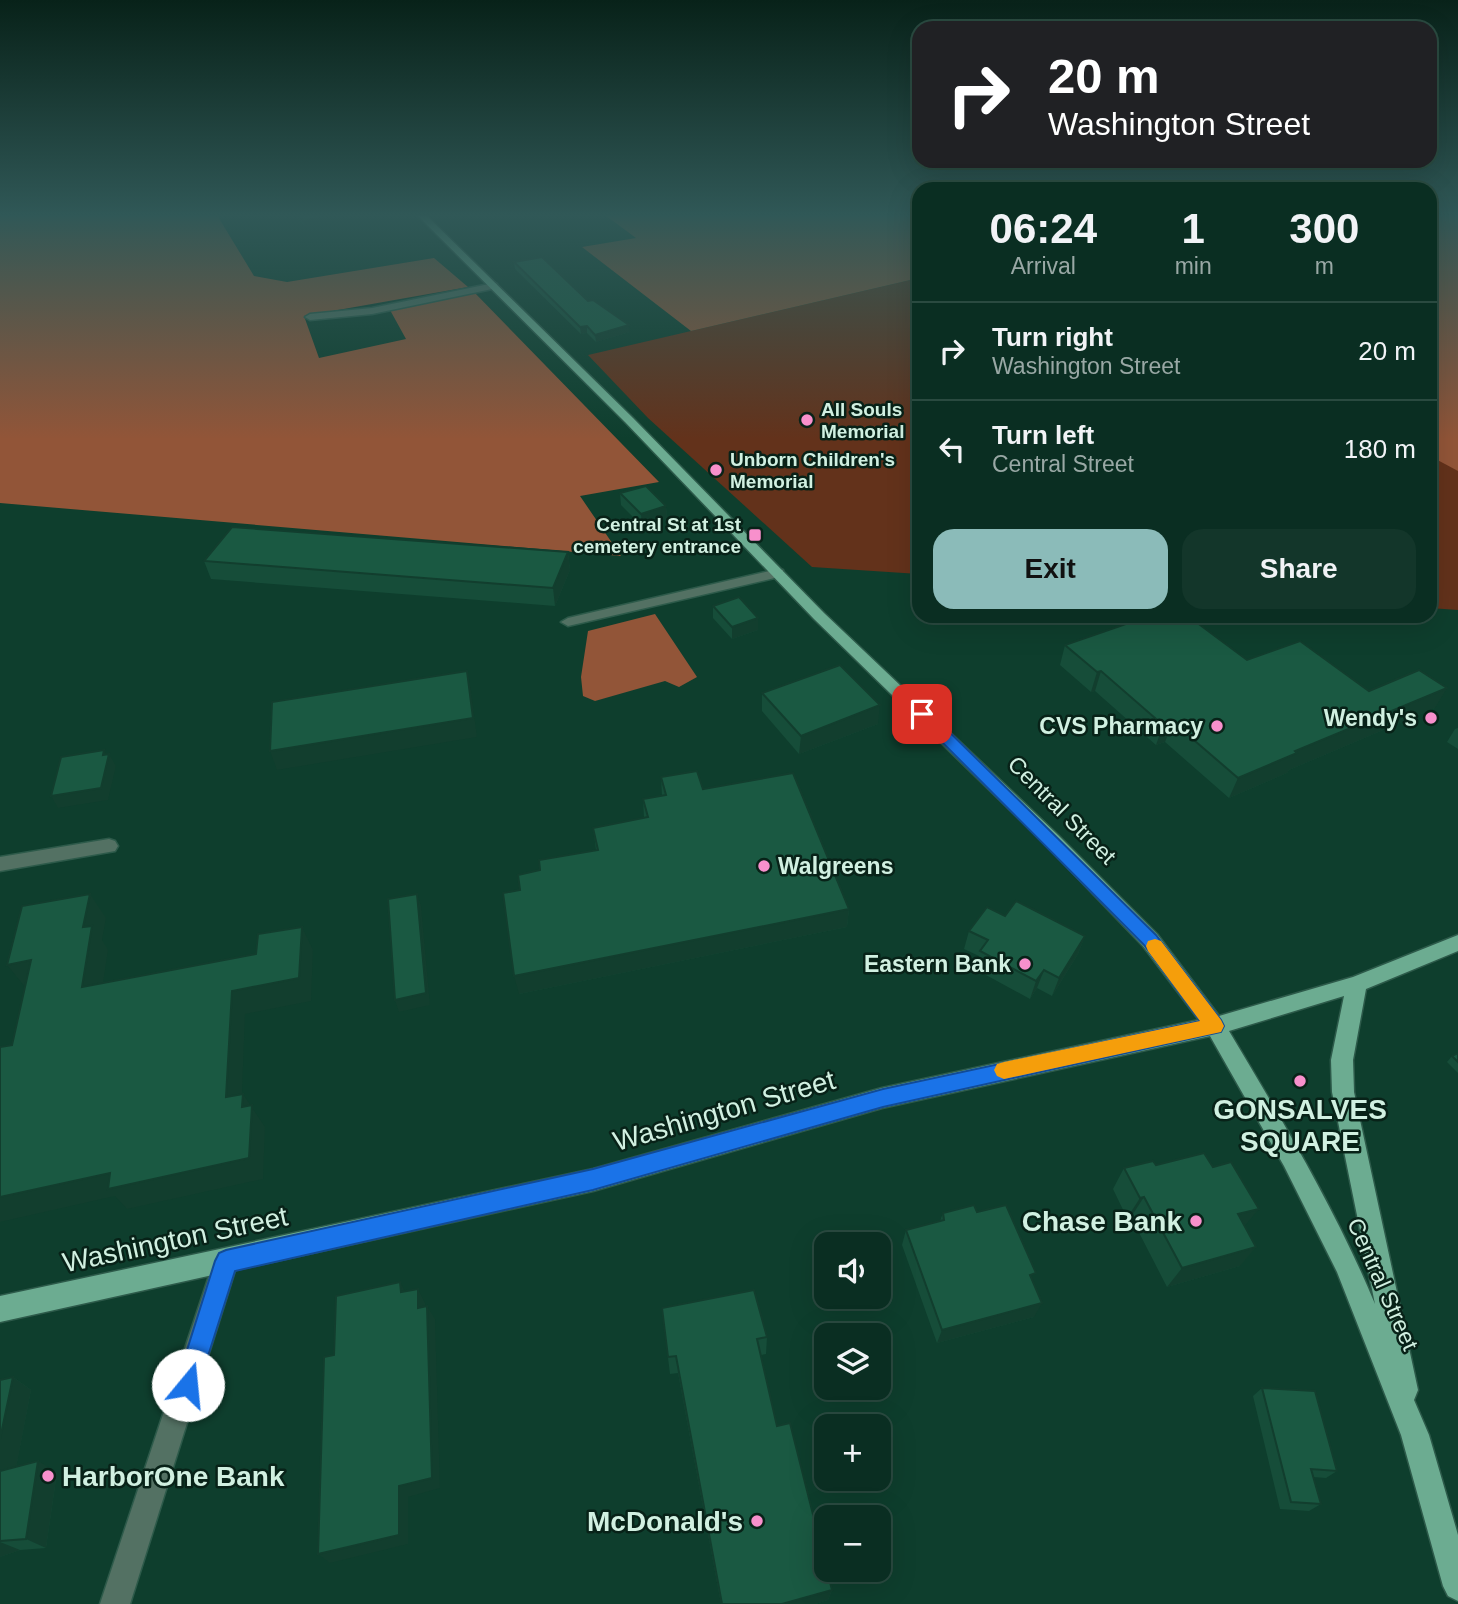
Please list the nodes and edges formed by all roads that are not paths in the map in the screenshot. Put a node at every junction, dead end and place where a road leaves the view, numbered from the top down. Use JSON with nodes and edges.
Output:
{"nodes":[{"id":1,"x":476,"y":290,"type":"edge"},
{"id":2,"x":499,"y":290,"type":"edge"},
{"id":3,"x":310,"y":317,"type":"dead end"},
{"id":4,"x":778,"y":573,"type":"junction"},
{"id":5,"x":568,"y":622,"type":"dead end"},
{"id":6,"x":108,"y":846,"type":"dead end"},
{"id":7,"x":0,"y":864,"type":"edge"},
{"id":8,"x":1458,"y":943,"type":"edge"},
{"id":9,"x":1357,"y":984,"type":"junction"},
{"id":10,"x":1215,"y":1026,"type":"junction"},
{"id":11,"x":226,"y":1261,"type":"junction"},
{"id":12,"x":0,"y":1309,"type":"edge"},
{"id":13,"x":1415,"y":1435,"type":"junction"},
{"id":14,"x":1458,"y":1586,"type":"edge"},
{"id":15,"x":115,"y":1604,"type":"edge"}],
"edges":[{"from":1,"to":3,"type":"street"},
{"from":2,"to":4,"type":"main road","name":"Central Street"},
{"from":4,"to":5,"type":"street"},
{"from":4,"to":10,"type":"main road","name":"Central Street"},
{"from":6,"to":7,"type":"street"},
{"from":8,"to":9,"type":"main road","name":"Washington Street"},
{"from":9,"to":10,"type":"main road","name":"Washington Street"},
{"from":9,"to":13,"type":"main road"},
{"from":10,"to":11,"type":"main road","name":"Washington Street"},
{"from":10,"to":13,"type":"main road","name":"Central Street"},
{"from":11,"to":12,"type":"main road","name":"Washington Street"},
{"from":11,"to":15,"type":"street"},
{"from":13,"to":14,"type":"main road","name":"Central Street"}]}
